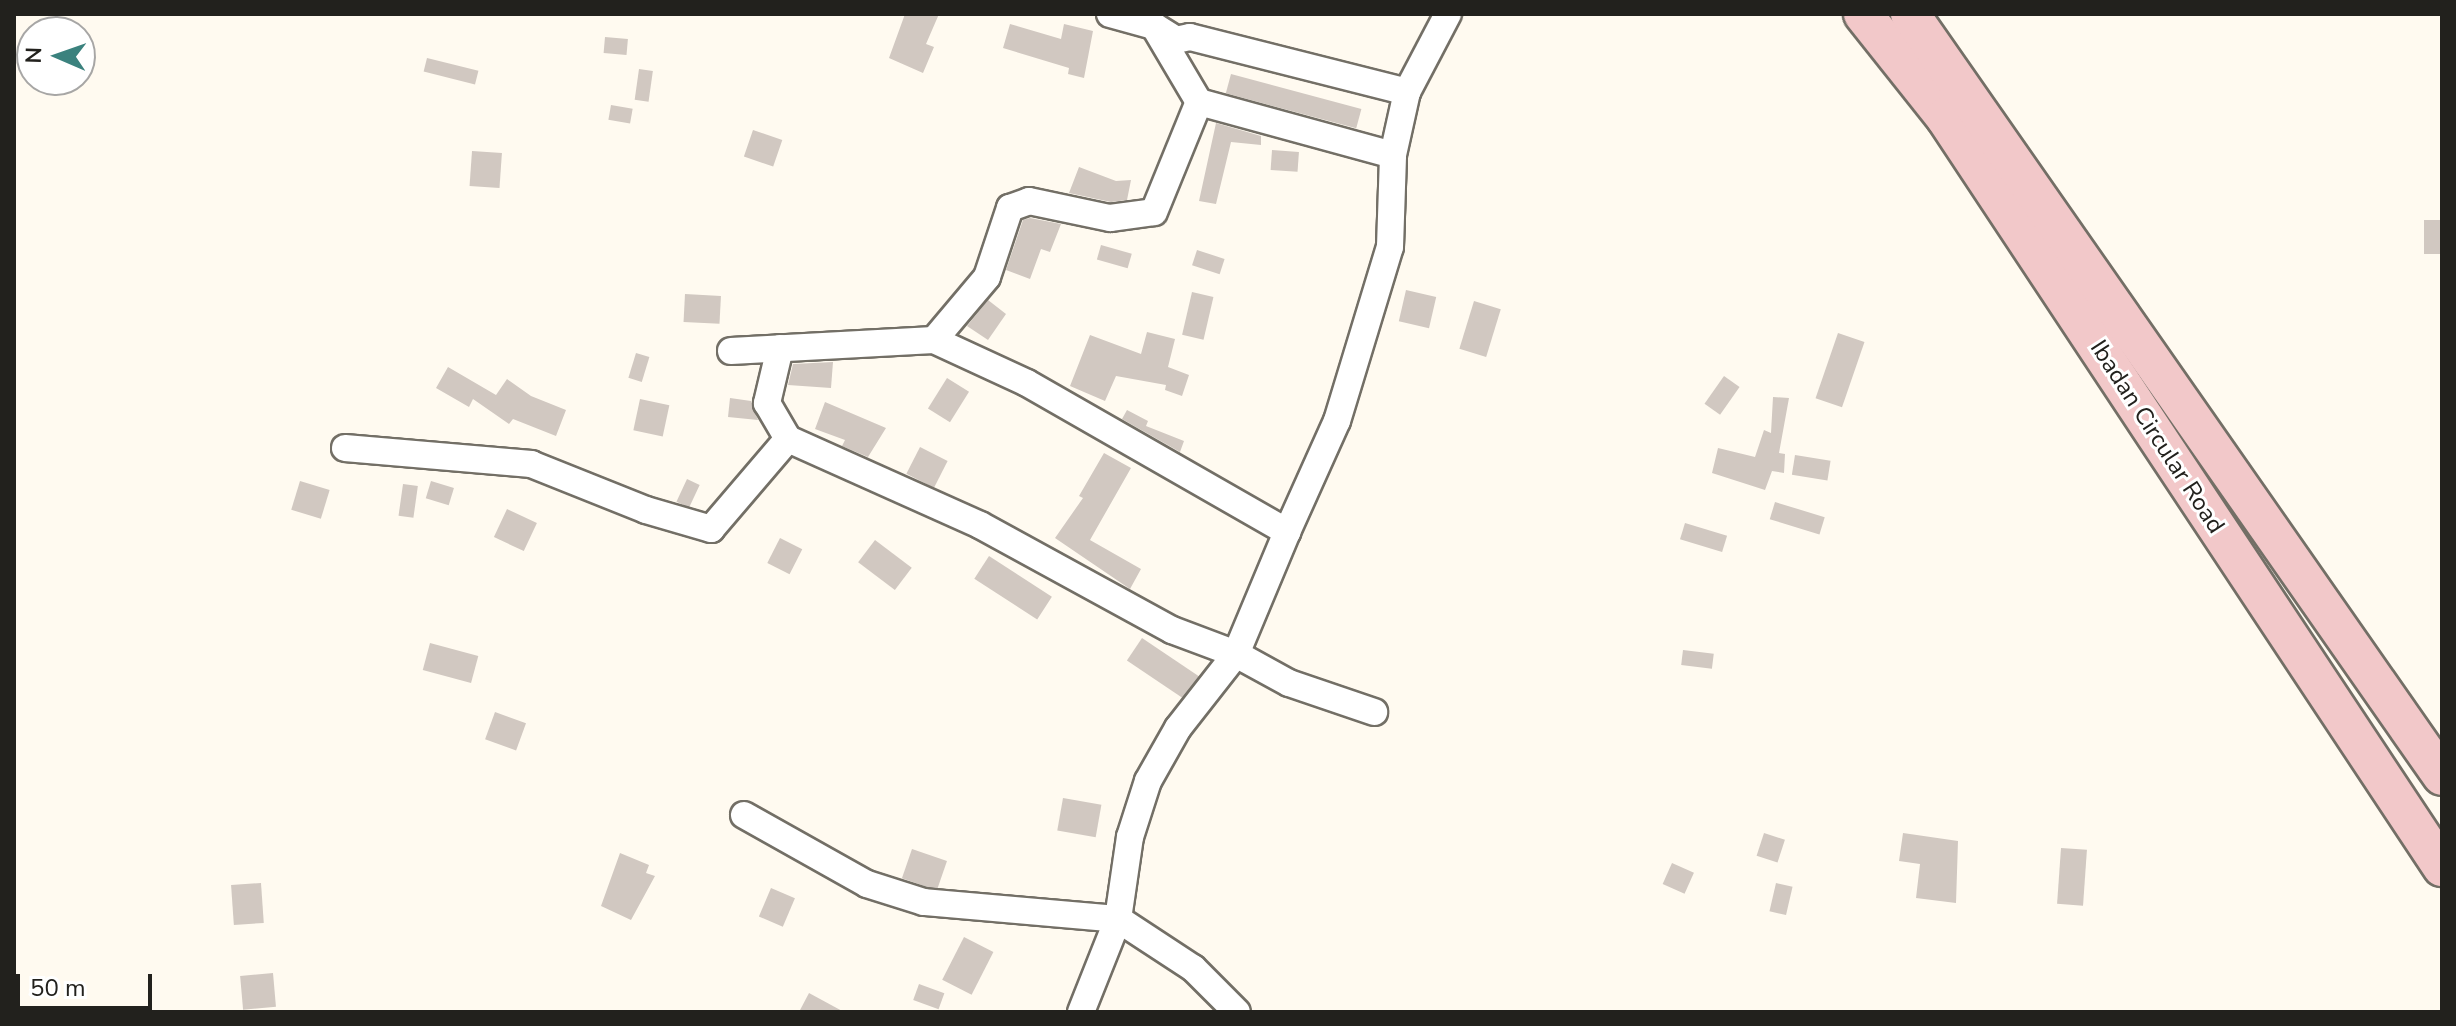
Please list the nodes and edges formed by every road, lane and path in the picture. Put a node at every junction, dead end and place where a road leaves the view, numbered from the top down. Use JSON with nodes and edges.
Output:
{"nodes":[{"id":1,"x":1110,"y":14,"type":"edge"},
{"id":2,"x":1448,"y":14,"type":"edge"},
{"id":3,"x":1863,"y":14,"type":"edge"},
{"id":4,"x":1910,"y":14,"type":"edge"},
{"id":5,"x":1154,"y":26,"type":"junction"},
{"id":6,"x":1407,"y":92,"type":"junction"},
{"id":7,"x":1199,"y":102,"type":"junction"},
{"id":8,"x":1393,"y":155,"type":"junction"},
{"id":9,"x":934,"y":340,"type":"junction"},
{"id":10,"x":780,"y":348,"type":"junction"},
{"id":11,"x":731,"y":351,"type":"dead end"},
{"id":12,"x":788,"y":439,"type":"junction"},
{"id":13,"x":345,"y":448,"type":"dead end"},
{"id":14,"x":1287,"y":532,"type":"junction"},
{"id":15,"x":1236,"y":654,"type":"junction"},
{"id":16,"x":1374,"y":712,"type":"dead end"},
{"id":17,"x":2442,"y":776,"type":"edge"},
{"id":18,"x":744,"y":815,"type":"dead end"},
{"id":19,"x":2442,"y":867,"type":"edge"},
{"id":20,"x":1118,"y":919,"type":"junction"},
{"id":21,"x":1081,"y":1012,"type":"edge"},
{"id":22,"x":1237,"y":1012,"type":"edge"}],
"edges":[{"from":1,"to":5,"type":"street"},
{"from":2,"to":6,"type":"street"},
{"from":3,"to":19,"type":"highway","name":"Ibadan Circular Road"},
{"from":4,"to":17,"type":"highway","name":"Ibadan Circular Road"},
{"from":5,"to":6,"type":"street"},
{"from":5,"to":7,"type":"street"},
{"from":6,"to":8,"type":"street"},
{"from":7,"to":8,"type":"street"},
{"from":7,"to":9,"type":"street"},
{"from":8,"to":14,"type":"street"},
{"from":9,"to":10,"type":"street"},
{"from":9,"to":14,"type":"street"},
{"from":10,"to":11,"type":"street"},
{"from":10,"to":12,"type":"street"},
{"from":12,"to":13,"type":"street"},
{"from":12,"to":15,"type":"street"},
{"from":14,"to":15,"type":"street"},
{"from":15,"to":16,"type":"street"},
{"from":15,"to":20,"type":"street"},
{"from":18,"to":20,"type":"street"},
{"from":20,"to":21,"type":"street"},
{"from":20,"to":22,"type":"street"}]}
